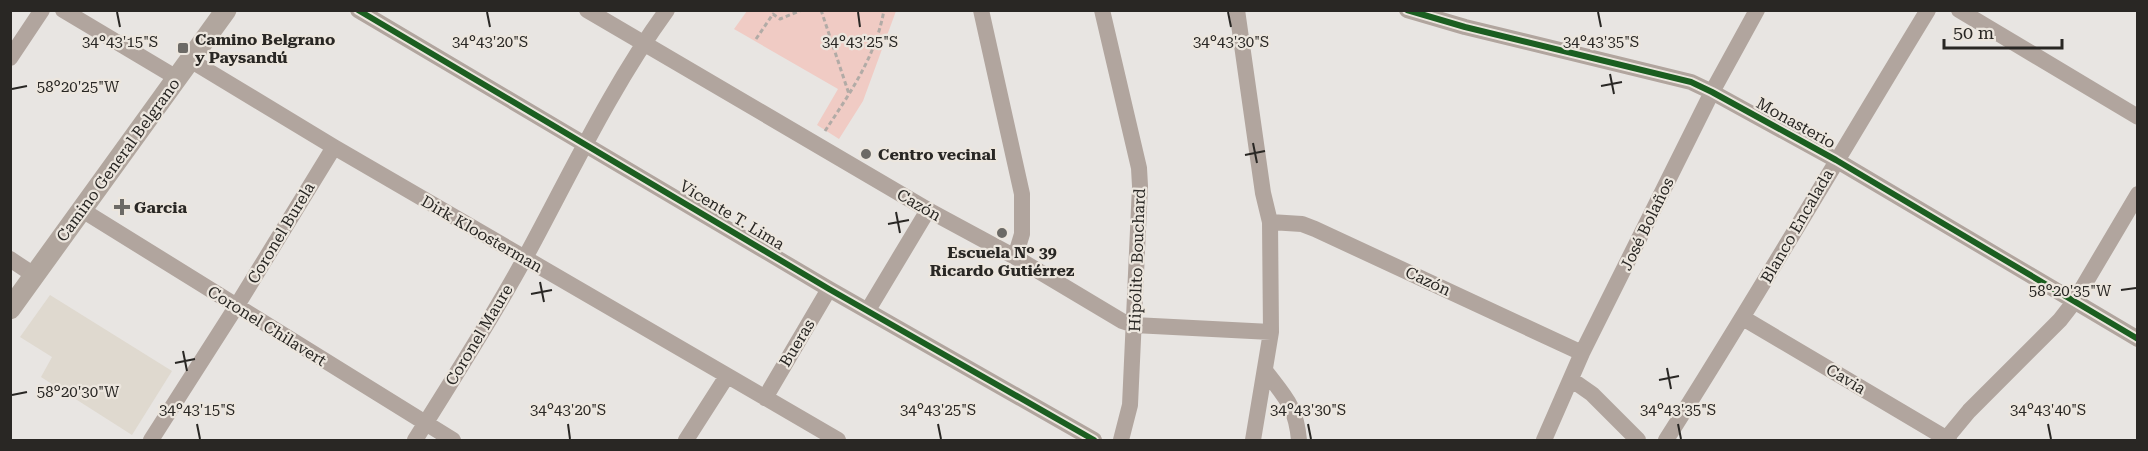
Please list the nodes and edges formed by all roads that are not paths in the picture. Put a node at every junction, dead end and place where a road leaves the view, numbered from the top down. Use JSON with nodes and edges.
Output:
{"nodes":[{"id":1,"x":42,"y":10,"type":"edge"},
{"id":2,"x":63,"y":10,"type":"edge"},
{"id":3,"x":226,"y":10,"type":"edge"},
{"id":4,"x":587,"y":10,"type":"edge"},
{"id":5,"x":667,"y":10,"type":"edge"},
{"id":6,"x":981,"y":10,"type":"edge"},
{"id":7,"x":1102,"y":10,"type":"edge"},
{"id":8,"x":1237,"y":10,"type":"edge"},
{"id":9,"x":1407,"y":10,"type":"edge"},
{"id":10,"x":1757,"y":10,"type":"edge"},
{"id":11,"x":1928,"y":10,"type":"edge"},
{"id":12,"x":1959,"y":10,"type":"edge"},
{"id":13,"x":369,"y":13,"type":"edge"},
{"id":14,"x":642,"y":44,"type":"junction"},
{"id":15,"x":10,"y":58,"type":"edge"},
{"id":16,"x":190,"y":60,"type":"junction"},
{"id":17,"x":177,"y":78,"type":"junction"},
{"id":18,"x":1712,"y":92,"type":"junction"},
{"id":19,"x":2138,"y":117,"type":"edge"},
{"id":20,"x":584,"y":144,"type":"junction"},
{"id":21,"x":334,"y":147,"type":"junction"},
{"id":22,"x":1836,"y":160,"type":"junction"},
{"id":23,"x":2138,"y":194,"type":"edge"},
{"id":24,"x":82,"y":210,"type":"junction"},
{"id":25,"x":928,"y":210,"type":"junction"},
{"id":26,"x":1270,"y":222,"type":"junction"},
{"id":27,"x":1015,"y":257,"type":"junction"},
{"id":28,"x":525,"y":258,"type":"junction"},
{"id":29,"x":10,"y":260,"type":"edge"},
{"id":30,"x":34,"y":275,"type":"junction"},
{"id":31,"x":830,"y":289,"type":"junction"},
{"id":32,"x":2074,"y":302,"type":"junction"},
{"id":33,"x":236,"y":307,"type":"junction"},
{"id":34,"x":10,"y":309,"type":"edge"},
{"id":35,"x":868,"y":310,"type":"junction"},
{"id":36,"x":1743,"y":318,"type":"junction"},
{"id":37,"x":1134,"y":325,"type":"junction"},
{"id":38,"x":1272,"y":332,"type":"junction"},
{"id":39,"x":2138,"y":339,"type":"edge"},
{"id":40,"x":1582,"y":353,"type":"junction"},
{"id":41,"x":1266,"y":372,"type":"junction"},
{"id":42,"x":727,"y":376,"type":"junction"},
{"id":43,"x":1572,"y":380,"type":"junction"},
{"id":44,"x":765,"y":398,"type":"junction"},
{"id":45,"x":425,"y":423,"type":"junction"},
{"id":46,"x":1947,"y":440,"type":"edge"},
{"id":47,"x":151,"y":441,"type":"edge"},
{"id":48,"x":415,"y":441,"type":"edge"},
{"id":49,"x":453,"y":441,"type":"edge"},
{"id":50,"x":686,"y":441,"type":"edge"},
{"id":51,"x":837,"y":441,"type":"edge"},
{"id":52,"x":1094,"y":441,"type":"edge"},
{"id":53,"x":1120,"y":441,"type":"edge"},
{"id":54,"x":1253,"y":441,"type":"edge"},
{"id":55,"x":1299,"y":441,"type":"edge"},
{"id":56,"x":1544,"y":441,"type":"edge"},
{"id":57,"x":1638,"y":441,"type":"edge"},
{"id":58,"x":1666,"y":441,"type":"edge"}],
"edges":[{"from":1,"to":15,"type":"street"},
{"from":2,"to":17,"type":"street"},
{"from":3,"to":16,"type":"main road","name":"Camino General Belgrano"},
{"from":4,"to":14,"type":"street","name":"Cazón"},
{"from":5,"to":14,"type":"street","name":"Coronel Maure"},
{"from":6,"to":27,"type":"street"},
{"from":7,"to":37,"type":"street","name":"Hipólito Bouchard"},
{"from":8,"to":26,"type":"street"},
{"from":9,"to":18,"type":"street","name":"Monasterio"},
{"from":10,"to":18,"type":"street","name":"José Bolaños"},
{"from":11,"to":22,"type":"street","name":"Blanco Encalada"},
{"from":12,"to":19,"type":"street"},
{"from":13,"to":20,"type":"street","name":"Vicente T. Lima"},
{"from":14,"to":20,"type":"street","name":"Coronel Maure"},
{"from":14,"to":25,"type":"street","name":"Cazón"},
{"from":16,"to":17,"type":"main road","name":"Camino General Belgrano"},
{"from":16,"to":21,"type":"street","name":"Dirk Kloosterman"},
{"from":17,"to":24,"type":"main road","name":"Camino General Belgrano"},
{"from":18,"to":22,"type":"street","name":"Monasterio"},
{"from":18,"to":40,"type":"street","name":"José Bolaños"},
{"from":20,"to":28,"type":"street","name":"Coronel Maure"},
{"from":20,"to":31,"type":"street","name":"Vicente T. Lima"},
{"from":21,"to":28,"type":"street","name":"Dirk Kloosterman"},
{"from":21,"to":33,"type":"street","name":"Coronel Burela"},
{"from":22,"to":32,"type":"street","name":"Monasterio"},
{"from":22,"to":36,"type":"street","name":"Blanco Encalada"},
{"from":23,"to":32,"type":"street"},
{"from":24,"to":30,"type":"main road","name":"Camino General Belgrano"},
{"from":24,"to":33,"type":"street","name":"Coronel Chilavert"},
{"from":25,"to":27,"type":"street","name":"Cazón"},
{"from":25,"to":35,"type":"street"},
{"from":26,"to":38,"type":"street"},
{"from":26,"to":40,"type":"street","name":"Cazón"},
{"from":27,"to":37,"type":"street","name":"Cazón"},
{"from":28,"to":42,"type":"street","name":"Dirk Kloosterman"},
{"from":28,"to":45,"type":"street","name":"Coronel Maure"},
{"from":29,"to":30,"type":"street"},
{"from":30,"to":34,"type":"main road","name":"Camino General Belgrano"},
{"from":31,"to":35,"type":"street","name":"Vicente T. Lima"},
{"from":31,"to":44,"type":"street","name":"Bueras"},
{"from":32,"to":39,"type":"street","name":"Monasterio"},
{"from":32,"to":46,"type":"street"},
{"from":33,"to":45,"type":"street","name":"Coronel Chilavert"},
{"from":33,"to":47,"type":"street","name":"Coronel Burela"},
{"from":35,"to":52,"type":"street","name":"Vicente T. Lima"},
{"from":36,"to":46,"type":"street","name":"Cavia"},
{"from":36,"to":58,"type":"street","name":"Blanco Encalada"},
{"from":37,"to":38,"type":"street","name":"Cazón"},
{"from":37,"to":53,"type":"street","name":"Hipólito Bouchard"},
{"from":38,"to":41,"type":"street"},
{"from":40,"to":43,"type":"street","name":"José Bolaños"},
{"from":41,"to":54,"type":"street"},
{"from":41,"to":55,"type":"street"},
{"from":42,"to":44,"type":"street","name":"Dirk Kloosterman"},
{"from":42,"to":50,"type":"street"},
{"from":43,"to":56,"type":"street","name":"José Bolaños"},
{"from":43,"to":57,"type":"street"},
{"from":44,"to":51,"type":"street","name":"Dirk Kloosterman"},
{"from":45,"to":48,"type":"street","name":"Coronel Maure"},
{"from":45,"to":49,"type":"street","name":"Coronel Chilavert"}]}
